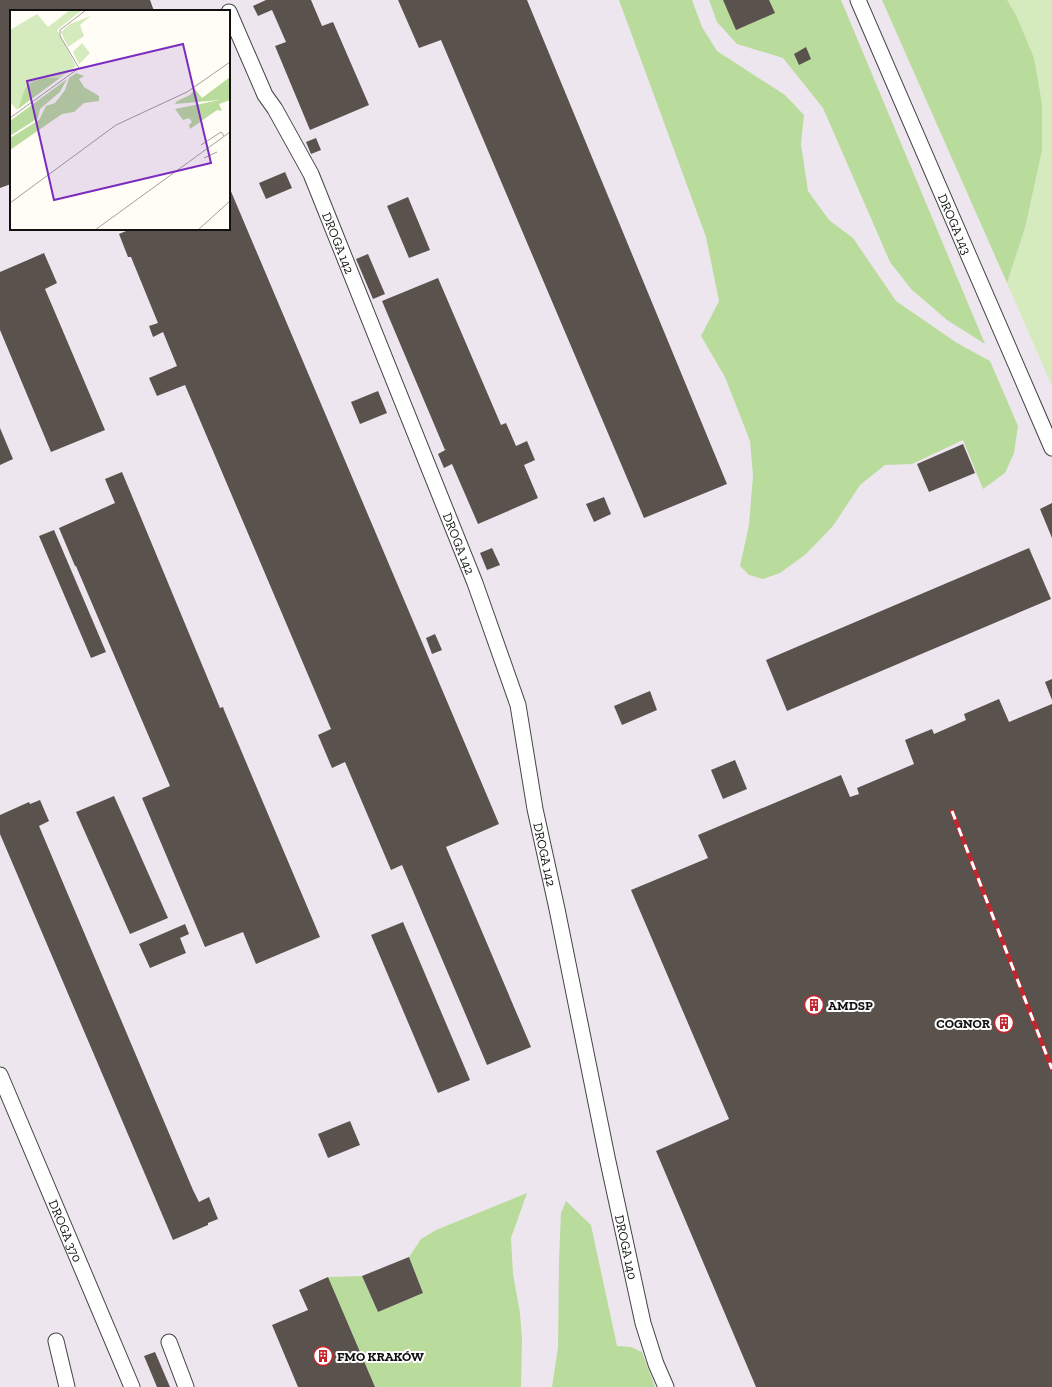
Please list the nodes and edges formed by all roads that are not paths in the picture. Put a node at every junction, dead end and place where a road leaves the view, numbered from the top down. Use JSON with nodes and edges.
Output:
{"nodes":[{"id":1,"x":224,"y":0,"type":"edge"},
{"id":2,"x":858,"y":0,"type":"edge"},
{"id":3,"x":228,"y":10,"type":"edge"},
{"id":4,"x":230,"y":14,"type":"edge"},
{"id":5,"x":1052,"y":448,"type":"edge"},
{"id":6,"x":0,"y":1075,"type":"edge"},
{"id":7,"x":596,"y":1104,"type":"joint"},
{"id":8,"x":56,"y":1341,"type":"dead end"},
{"id":9,"x":169,"y":1342,"type":"dead end"},
{"id":10,"x":67,"y":1387,"type":"edge"},
{"id":11,"x":132,"y":1387,"type":"edge"},
{"id":12,"x":186,"y":1387,"type":"edge"},
{"id":13,"x":666,"y":1387,"type":"edge"}],
"edges":[{"from":1,"to":3,"type":"lane","name":"DROGA 142"},
{"from":2,"to":5,"type":"lane","name":"DROGA 143"},
{"from":4,"to":7,"type":"lane","name":"DROGA 142"},
{"from":6,"to":11,"type":"lane","name":"DROGA 370"},
{"from":7,"to":13,"type":"lane","name":"DROGA 140"},
{"from":8,"to":10,"type":"lane"},
{"from":9,"to":12,"type":"lane"}]}
